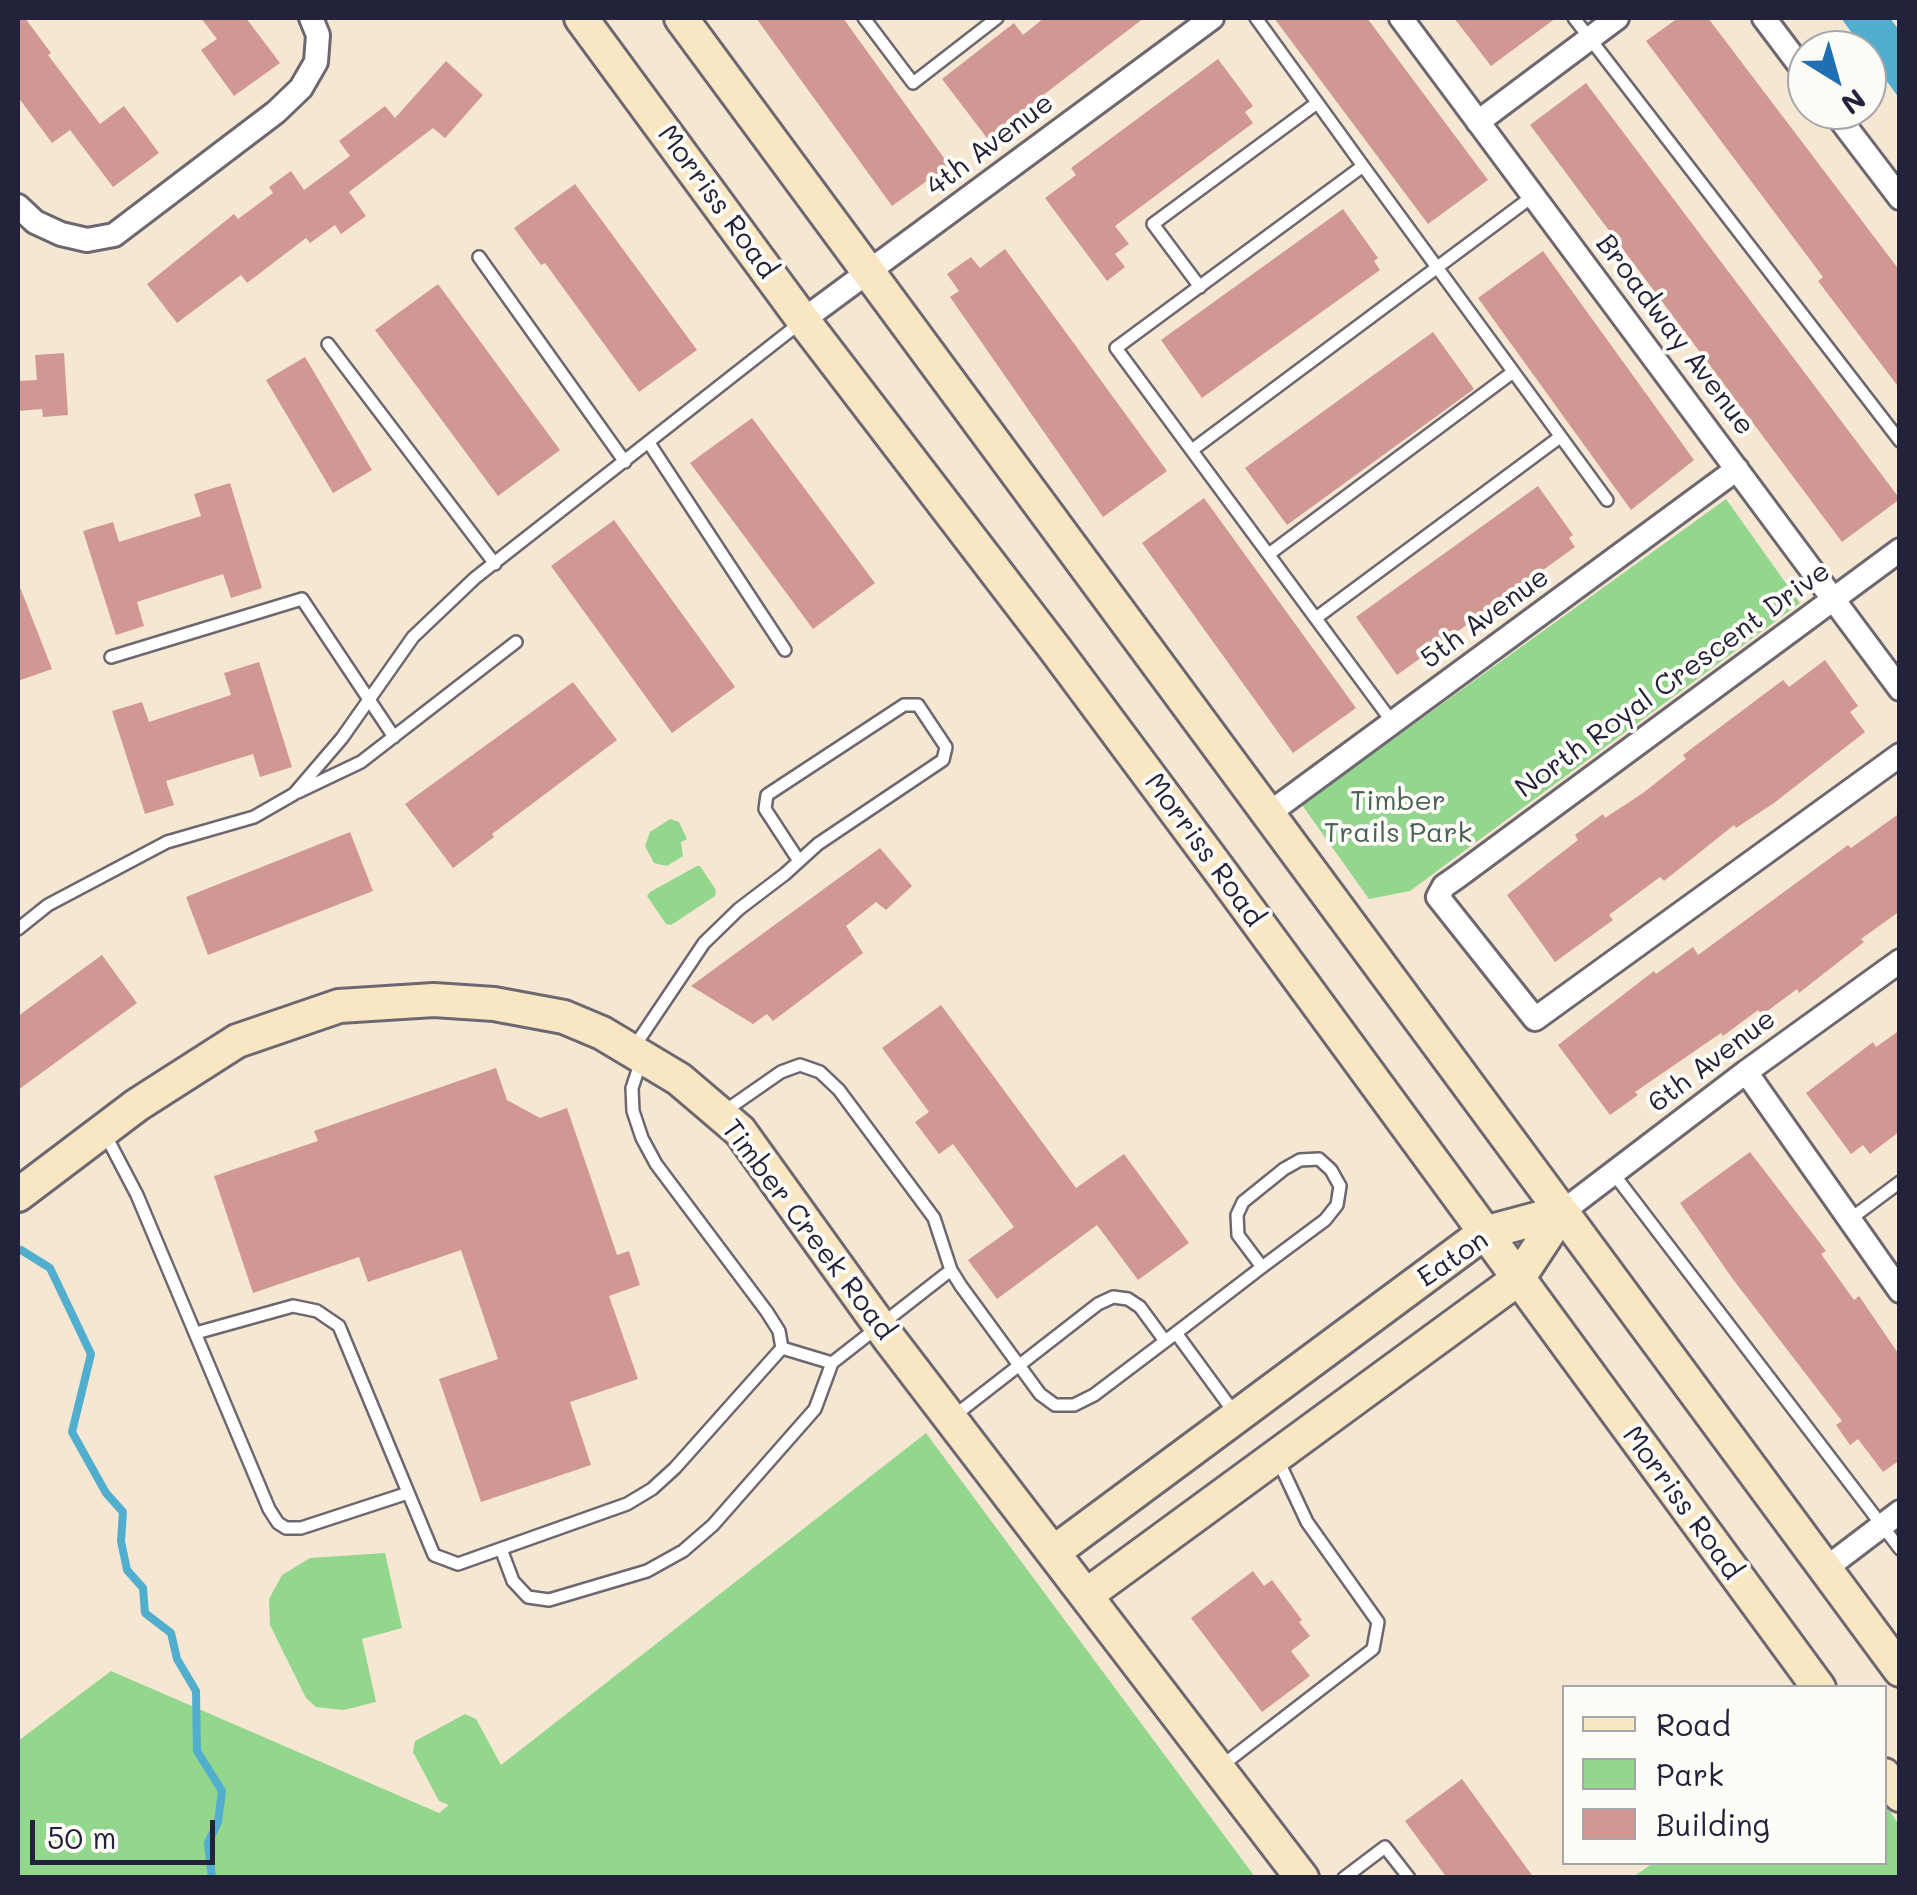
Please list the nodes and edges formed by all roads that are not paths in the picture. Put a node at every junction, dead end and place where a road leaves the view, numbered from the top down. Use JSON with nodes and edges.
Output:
{"nodes":[{"id":1,"x":310,"y":18,"type":"edge"},
{"id":2,"x":581,"y":18,"type":"edge"},
{"id":3,"x":681,"y":18,"type":"edge"},
{"id":4,"x":864,"y":18,"type":"edge"},
{"id":5,"x":997,"y":18,"type":"edge"},
{"id":6,"x":1212,"y":18,"type":"edge"},
{"id":7,"x":1256,"y":18,"type":"edge"},
{"id":8,"x":1400,"y":18,"type":"edge"},
{"id":9,"x":1574,"y":18,"type":"edge"},
{"id":10,"x":1617,"y":18,"type":"edge"},
{"id":11,"x":1764,"y":18,"type":"edge"},
{"id":12,"x":1589,"y":38,"type":"junction"},
{"id":13,"x":1787,"y":48,"type":"edge"},
{"id":14,"x":1317,"y":103,"type":"junction"},
{"id":15,"x":1478,"y":122,"type":"junction"},
{"id":16,"x":1848,"y":130,"type":"edge"},
{"id":17,"x":1363,"y":166,"type":"junction"},
{"id":18,"x":1533,"y":196,"type":"junction"},
{"id":19,"x":1900,"y":198,"type":"edge"},
{"id":20,"x":18,"y":206,"type":"edge"},
{"id":21,"x":480,"y":257,"type":"dead end"},
{"id":22,"x":1437,"y":268,"type":"junction"},
{"id":23,"x":868,"y":272,"type":"junction"},
{"id":24,"x":1200,"y":287,"type":"junction"},
{"id":25,"x":803,"y":320,"type":"junction"},
{"id":26,"x":328,"y":344,"type":"dead end"},
{"id":27,"x":1513,"y":372,"type":"junction"},
{"id":28,"x":1560,"y":437,"type":"junction"},
{"id":29,"x":1900,"y":441,"type":"edge"},
{"id":30,"x":649,"y":443,"type":"junction"},
{"id":31,"x":1192,"y":450,"type":"junction"},
{"id":32,"x":625,"y":462,"type":"junction"},
{"id":33,"x":1738,"y":469,"type":"junction"},
{"id":34,"x":1606,"y":500,"type":"dead end"},
{"id":35,"x":1900,"y":550,"type":"edge"},
{"id":36,"x":1268,"y":554,"type":"junction"},
{"id":37,"x":495,"y":564,"type":"junction"},
{"id":38,"x":1833,"y":599,"type":"junction"},
{"id":39,"x":1316,"y":618,"type":"junction"},
{"id":40,"x":516,"y":642,"type":"dead end"},
{"id":41,"x":786,"y":650,"type":"dead end"},
{"id":42,"x":111,"y":657,"type":"dead end"},
{"id":43,"x":1900,"y":689,"type":"edge"},
{"id":44,"x":370,"y":698,"type":"junction"},
{"id":45,"x":1393,"y":723,"type":"junction"},
{"id":46,"x":394,"y":737,"type":"junction"},
{"id":47,"x":1900,"y":755,"type":"edge"},
{"id":48,"x":294,"y":794,"type":"junction"},
{"id":49,"x":1268,"y":814,"type":"junction"},
{"id":50,"x":800,"y":861,"type":"junction"},
{"id":51,"x":18,"y":928,"type":"edge"},
{"id":52,"x":1900,"y":961,"type":"edge"},
{"id":53,"x":637,"y":1054,"type":"junction"},
{"id":54,"x":1746,"y":1072,"type":"junction"},
{"id":55,"x":722,"y":1113,"type":"junction"},
{"id":56,"x":103,"y":1131,"type":"junction"},
{"id":57,"x":1614,"y":1173,"type":"junction"},
{"id":58,"x":1900,"y":1182,"type":"edge"},
{"id":59,"x":18,"y":1195,"type":"edge"},
{"id":60,"x":1562,"y":1212,"type":"junction"},
{"id":61,"x":1850,"y":1220,"type":"junction"},
{"id":62,"x":1484,"y":1233,"type":"junction"},
{"id":63,"x":1262,"y":1268,"type":"junction"},
{"id":64,"x":951,"y":1270,"type":"junction"},
{"id":65,"x":1518,"y":1279,"type":"junction"},
{"id":66,"x":1900,"y":1291,"type":"edge"},
{"id":67,"x":878,"y":1325,"type":"junction"},
{"id":68,"x":1176,"y":1332,"type":"junction"},
{"id":69,"x":196,"y":1333,"type":"junction"},
{"id":70,"x":1165,"y":1341,"type":"junction"},
{"id":71,"x":782,"y":1348,"type":"junction"},
{"id":72,"x":832,"y":1363,"type":"junction"},
{"id":73,"x":1018,"y":1364,"type":"junction"},
{"id":74,"x":1236,"y":1414,"type":"junction"},
{"id":75,"x":950,"y":1418,"type":"junction"},
{"id":76,"x":1276,"y":1456,"type":"junction"},
{"id":77,"x":408,"y":1493,"type":"junction"},
{"id":78,"x":1890,"y":1519,"type":"edge"},
{"id":79,"x":501,"y":1549,"type":"junction"},
{"id":80,"x":1900,"y":1550,"type":"edge"},
{"id":81,"x":1054,"y":1552,"type":"junction"},
{"id":82,"x":1825,"y":1569,"type":"junction"},
{"id":83,"x":1088,"y":1594,"type":"junction"},
{"id":84,"x":1900,"y":1670,"type":"edge"},
{"id":85,"x":1817,"y":1685,"type":"edge"},
{"id":86,"x":1219,"y":1768,"type":"junction"},
{"id":87,"x":1302,"y":1878,"type":"edge"},
{"id":88,"x":1344,"y":1878,"type":"edge"},
{"id":89,"x":1409,"y":1878,"type":"edge"}],
"edges":[{"from":1,"to":20,"type":"street"},
{"from":2,"to":25,"type":"main road","name":"Morriss Road"},
{"from":3,"to":23,"type":"main road"},
{"from":4,"to":5,"type":"lane"},
{"from":6,"to":23,"type":"street","name":"4th Avenue"},
{"from":7,"to":14,"type":"lane"},
{"from":8,"to":15,"type":"street","name":"Broadway Avenue"},
{"from":9,"to":12,"type":"lane"},
{"from":10,"to":12,"type":"street"},
{"from":11,"to":13,"type":"street"},
{"from":12,"to":15,"type":"street"},
{"from":12,"to":29,"type":"lane"},
{"from":14,"to":17,"type":"lane"},
{"from":14,"to":24,"type":"lane"},
{"from":15,"to":18,"type":"street","name":"Broadway Avenue"},
{"from":16,"to":19,"type":"street"},
{"from":17,"to":22,"type":"lane"},
{"from":17,"to":24,"type":"lane"},
{"from":18,"to":22,"type":"lane"},
{"from":18,"to":33,"type":"street","name":"Broadway Avenue"},
{"from":21,"to":32,"type":"lane"},
{"from":22,"to":27,"type":"lane"},
{"from":22,"to":31,"type":"lane"},
{"from":23,"to":25,"type":"street","name":"4th Avenue"},
{"from":23,"to":49,"type":"main road"},
{"from":24,"to":31,"type":"lane"},
{"from":25,"to":30,"type":"lane"},
{"from":25,"to":62,"type":"main road","name":"Morriss Road"},
{"from":26,"to":37,"type":"lane"},
{"from":27,"to":28,"type":"lane"},
{"from":27,"to":36,"type":"lane"},
{"from":28,"to":34,"type":"lane"},
{"from":28,"to":39,"type":"lane"},
{"from":30,"to":32,"type":"lane"},
{"from":30,"to":41,"type":"lane"},
{"from":31,"to":36,"type":"lane"},
{"from":32,"to":37,"type":"lane"},
{"from":33,"to":38,"type":"street","name":"Broadway Avenue"},
{"from":33,"to":45,"type":"street","name":"5th Avenue"},
{"from":35,"to":38,"type":"street","name":"North Royal Crescent Drive"},
{"from":36,"to":39,"type":"lane"},
{"from":37,"to":44,"type":"lane"},
{"from":38,"to":43,"type":"street","name":"Broadway Avenue"},
{"from":38,"to":47,"type":"street","name":"North Royal Crescent Drive"},
{"from":39,"to":45,"type":"lane"},
{"from":40,"to":46,"type":"lane"},
{"from":42,"to":44,"type":"lane"},
{"from":44,"to":46,"type":"lane"},
{"from":44,"to":48,"type":"lane"},
{"from":45,"to":49,"type":"street","name":"5th Avenue"},
{"from":46,"to":48,"type":"lane"},
{"from":48,"to":51,"type":"lane"},
{"from":49,"to":60,"type":"main road"},
{"from":50,"to":50,"type":"lane"},
{"from":50,"to":53,"type":"lane"},
{"from":52,"to":54,"type":"street","name":"6th Avenue"},
{"from":53,"to":55,"type":"main road","name":"Timber Creek Road"},
{"from":53,"to":56,"type":"main road","name":"Timber Creek Road"},
{"from":53,"to":71,"type":"lane"},
{"from":54,"to":57,"type":"street","name":"6th Avenue"},
{"from":54,"to":61,"type":"street"},
{"from":55,"to":64,"type":"lane"},
{"from":55,"to":67,"type":"main road","name":"Timber Creek Road"},
{"from":56,"to":59,"type":"main road","name":"Timber Creek Road"},
{"from":56,"to":69,"type":"lane"},
{"from":57,"to":60,"type":"street","name":"6th Avenue"},
{"from":57,"to":78,"type":"lane"},
{"from":58,"to":61,"type":"lane"},
{"from":60,"to":62,"type":"main road","name":"Eaton"},
{"from":60,"to":65,"type":"main road","name":"Eaton"},
{"from":60,"to":82,"type":"main road"},
{"from":61,"to":66,"type":"street"},
{"from":62,"to":65,"type":"main road","name":"Morriss Road"},
{"from":62,"to":74,"type":"main road","name":"Eaton"},
{"from":63,"to":63,"type":"lane"},
{"from":63,"to":68,"type":"lane"},
{"from":64,"to":67,"type":"lane"},
{"from":64,"to":73,"type":"lane"},
{"from":65,"to":76,"type":"main road","name":"Eaton"},
{"from":65,"to":85,"type":"main road","name":"Morriss Road"},
{"from":67,"to":72,"type":"lane"},
{"from":67,"to":75,"type":"main road","name":"Timber Creek Road"},
{"from":68,"to":70,"type":"lane"},
{"from":68,"to":74,"type":"lane"},
{"from":69,"to":77,"type":"lane"},
{"from":69,"to":77,"type":"lane"},
{"from":70,"to":73,"type":"lane"},
{"from":70,"to":73,"type":"lane"},
{"from":71,"to":72,"type":"lane"},
{"from":71,"to":79,"type":"lane"},
{"from":72,"to":79,"type":"lane"},
{"from":73,"to":75,"type":"lane"},
{"from":74,"to":81,"type":"main road","name":"Eaton"},
{"from":75,"to":81,"type":"main road","name":"Timber Creek Road"},
{"from":76,"to":83,"type":"main road","name":"Eaton"},
{"from":76,"to":86,"type":"lane"},
{"from":77,"to":79,"type":"lane"},
{"from":78,"to":80,"type":"lane"},
{"from":78,"to":82,"type":"street"},
{"from":81,"to":83,"type":"main road","name":"Timber Creek Road"},
{"from":82,"to":84,"type":"main road"},
{"from":83,"to":86,"type":"main road","name":"Timber Creek Road"},
{"from":86,"to":87,"type":"main road","name":"Timber Creek Road"},
{"from":88,"to":89,"type":"lane"}]}
